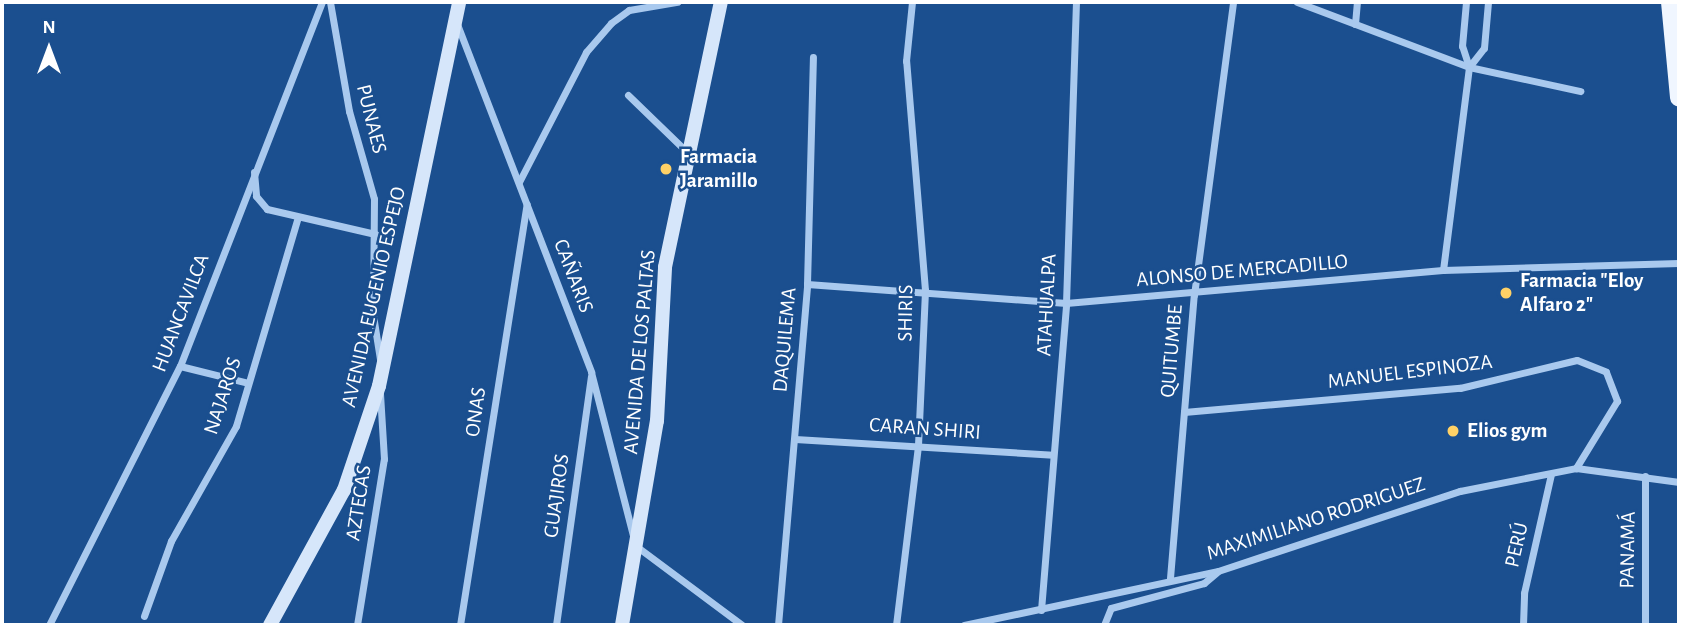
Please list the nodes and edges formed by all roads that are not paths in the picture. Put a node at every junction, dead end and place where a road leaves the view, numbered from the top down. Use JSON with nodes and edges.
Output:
{"nodes":[{"id":1,"x":322,"y":2,"type":"edge"},
{"id":2,"x":330,"y":2,"type":"edge"},
{"id":3,"x":459,"y":2,"type":"edge"},
{"id":4,"x":677,"y":2,"type":"edge"},
{"id":5,"x":721,"y":2,"type":"edge"},
{"id":6,"x":912,"y":2,"type":"edge"},
{"id":7,"x":1076,"y":2,"type":"edge"},
{"id":8,"x":1233,"y":2,"type":"edge"},
{"id":9,"x":1297,"y":2,"type":"edge"},
{"id":10,"x":1357,"y":2,"type":"edge"},
{"id":11,"x":1466,"y":2,"type":"edge"},
{"id":12,"x":1488,"y":2,"type":"edge"},
{"id":13,"x":1670,"y":2,"type":"edge"},
{"id":14,"x":456,"y":21,"type":"junction"},
{"id":15,"x":1355,"y":24,"type":"junction"},
{"id":16,"x":813,"y":57,"type":"dead end"},
{"id":17,"x":1469,"y":67,"type":"junction"},
{"id":18,"x":1580,"y":91,"type":"dead end"},
{"id":19,"x":628,"y":95,"type":"dead end"},
{"id":20,"x":1679,"y":98,"type":"edge"},
{"id":21,"x":691,"y":156,"type":"junction"},
{"id":22,"x":253,"y":170,"type":"junction"},
{"id":23,"x":519,"y":182,"type":"junction"},
{"id":24,"x":527,"y":204,"type":"junction"},
{"id":25,"x":298,"y":217,"type":"junction"},
{"id":26,"x":375,"y":234,"type":"junction"},
{"id":27,"x":1679,"y":263,"type":"edge"},
{"id":28,"x":1443,"y":270,"type":"junction"},
{"id":29,"x":807,"y":284,"type":"junction"},
{"id":30,"x":925,"y":290,"type":"junction"},
{"id":31,"x":1194,"y":295,"type":"junction"},
{"id":32,"x":1066,"y":303,"type":"junction"},
{"id":33,"x":180,"y":366,"type":"junction"},
{"id":34,"x":382,"y":369,"type":"junction"},
{"id":35,"x":592,"y":372,"type":"junction"},
{"id":36,"x":248,"y":383,"type":"junction"},
{"id":37,"x":379,"y":386,"type":"junction"},
{"id":38,"x":1184,"y":412,"type":"junction"},
{"id":39,"x":795,"y":439,"type":"junction"},
{"id":40,"x":918,"y":445,"type":"junction"},
{"id":41,"x":1053,"y":455,"type":"junction"},
{"id":42,"x":1576,"y":468,"type":"junction"},
{"id":43,"x":1551,"y":474,"type":"junction"},
{"id":44,"x":1646,"y":476,"type":"junction"},
{"id":45,"x":1679,"y":482,"type":"edge"},
{"id":46,"x":637,"y":549,"type":"junction"},
{"id":47,"x":1218,"y":571,"type":"junction"},
{"id":48,"x":1170,"y":578,"type":"junction"},
{"id":49,"x":1041,"y":610,"type":"junction"},
{"id":50,"x":144,"y":616,"type":"dead end"},
{"id":51,"x":49,"y":625,"type":"edge"},
{"id":52,"x":270,"y":625,"type":"edge"},
{"id":53,"x":357,"y":625,"type":"edge"},
{"id":54,"x":460,"y":625,"type":"edge"},
{"id":55,"x":556,"y":625,"type":"edge"},
{"id":56,"x":622,"y":625,"type":"edge"},
{"id":57,"x":742,"y":625,"type":"edge"},
{"id":58,"x":778,"y":625,"type":"edge"},
{"id":59,"x":896,"y":625,"type":"edge"},
{"id":60,"x":964,"y":625,"type":"edge"},
{"id":61,"x":1104,"y":625,"type":"edge"},
{"id":62,"x":1523,"y":625,"type":"edge"},
{"id":63,"x":1645,"y":625,"type":"edge"}],
"edges":[{"from":1,"to":22,"type":"street","name":"HUANCAVILCA"},
{"from":2,"to":26,"type":"street","name":"PUNAES"},
{"from":3,"to":14,"type":"main road","name":"AVENIDA EUGENIO ESPEJO"},
{"from":4,"to":23,"type":"street"},
{"from":5,"to":21,"type":"main road","name":"AVENIDA DE LOS PALTAS"},
{"from":6,"to":30,"type":"street","name":"SHIRIS"},
{"from":7,"to":32,"type":"street","name":"ATAHUALPA"},
{"from":8,"to":31,"type":"street","name":"QUITUMBE"},
{"from":9,"to":15,"type":"street"},
{"from":10,"to":15,"type":"street"},
{"from":11,"to":17,"type":"street"},
{"from":12,"to":17,"type":"street"},
{"from":13,"to":20,"type":"main road"},
{"from":14,"to":23,"type":"street","name":"CAÑARIS"},
{"from":14,"to":34,"type":"main road","name":"AVENIDA EUGENIO ESPEJO"},
{"from":15,"to":17,"type":"street"},
{"from":16,"to":29,"type":"street","name":"DAQUILEMA"},
{"from":17,"to":18,"type":"street"},
{"from":17,"to":28,"type":"street"},
{"from":19,"to":21,"type":"street"},
{"from":21,"to":46,"type":"main road","name":"AVENIDA DE LOS PALTAS"},
{"from":22,"to":25,"type":"street"},
{"from":22,"to":33,"type":"street","name":"HUANCAVILCA"},
{"from":23,"to":24,"type":"street","name":"CAÑARIS"},
{"from":24,"to":35,"type":"street","name":"CAÑARIS"},
{"from":24,"to":54,"type":"street","name":"ONAS"},
{"from":25,"to":26,"type":"street"},
{"from":25,"to":36,"type":"street","name":"NAJAROS"},
{"from":26,"to":34,"type":"street","name":"PUNAES"},
{"from":27,"to":28,"type":"street","name":"ALONSO DE MERCADILLO"},
{"from":28,"to":31,"type":"street","name":"ALONSO DE MERCADILLO"},
{"from":29,"to":30,"type":"street","name":"ALONSO DE MERCADILLO"},
{"from":29,"to":39,"type":"street","name":"DAQUILEMA"},
{"from":30,"to":32,"type":"street","name":"ALONSO DE MERCADILLO"},
{"from":30,"to":40,"type":"street","name":"SHIRIS"},
{"from":31,"to":32,"type":"street","name":"ALONSO DE MERCADILLO"},
{"from":31,"to":38,"type":"street","name":"QUITUMBE"},
{"from":32,"to":41,"type":"street","name":"ATAHUALPA"},
{"from":33,"to":36,"type":"street"},
{"from":33,"to":51,"type":"street","name":"HUANCAVILCA"},
{"from":34,"to":37,"type":"main road","name":"AVENIDA EUGENIO ESPEJO"},
{"from":35,"to":46,"type":"street","name":"CAÑARIS"},
{"from":35,"to":55,"type":"street","name":"GUAJIROS"},
{"from":36,"to":50,"type":"street","name":"NAJAROS"},
{"from":37,"to":52,"type":"main road","name":"AVENIDA EUGENIO ESPEJO"},
{"from":37,"to":53,"type":"street","name":"AZTECAS"},
{"from":38,"to":42,"type":"street","name":"MANUEL ESPINOZA"},
{"from":38,"to":48,"type":"street","name":"QUITUMBE"},
{"from":39,"to":40,"type":"street","name":"CARAN SHIRI"},
{"from":39,"to":58,"type":"street","name":"DAQUILEMA"},
{"from":40,"to":41,"type":"street","name":"CARAN SHIRI"},
{"from":40,"to":59,"type":"street","name":"SHIRIS"},
{"from":41,"to":49,"type":"street","name":"ATAHUALPA"},
{"from":42,"to":43,"type":"street","name":"MAXIMILIANO RODRIGUEZ"},
{"from":42,"to":44,"type":"street","name":"MAXIMILIANO RODRIGUEZ"},
{"from":43,"to":47,"type":"street","name":"MAXIMILIANO RODRIGUEZ"},
{"from":43,"to":62,"type":"street","name":"PERÚ"},
{"from":44,"to":45,"type":"street","name":"MAXIMILIANO RODRIGUEZ"},
{"from":44,"to":63,"type":"street","name":"PANAMÁ"},
{"from":46,"to":56,"type":"main road","name":"AVENIDA DE LOS PALTAS"},
{"from":46,"to":57,"type":"street"},
{"from":47,"to":48,"type":"street","name":"MAXIMILIANO RODRIGUEZ"},
{"from":47,"to":61,"type":"street"},
{"from":48,"to":49,"type":"street","name":"MAXIMILIANO RODRIGUEZ"},
{"from":49,"to":60,"type":"street","name":"MAXIMILIANO RODRIGUEZ"}]}
